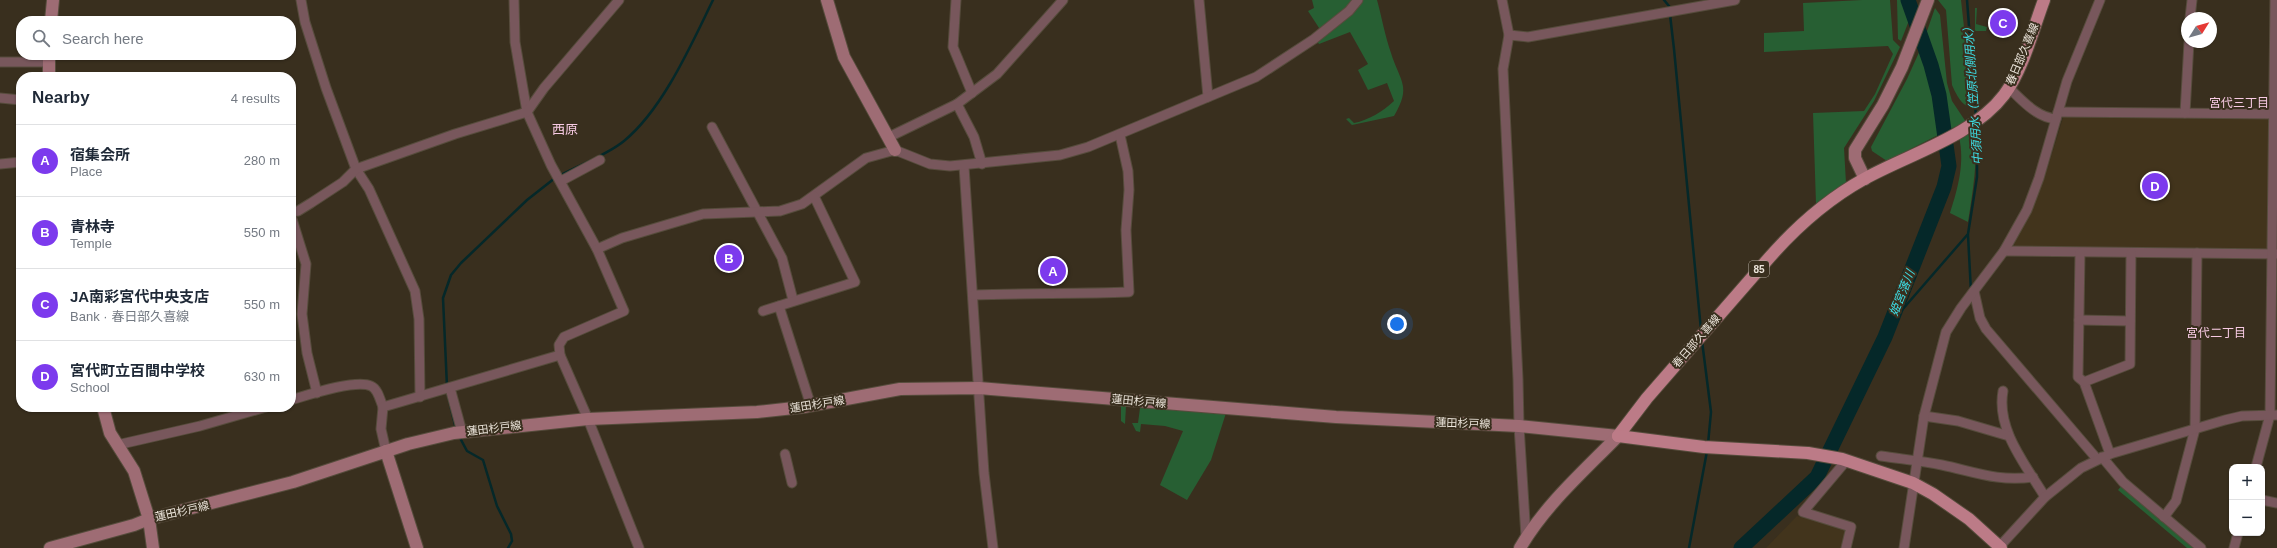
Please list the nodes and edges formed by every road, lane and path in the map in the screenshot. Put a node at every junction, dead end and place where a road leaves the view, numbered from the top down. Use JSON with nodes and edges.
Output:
{"nodes":[{"id":1,"x":53,"y":0,"type":"edge"},
{"id":2,"x":301,"y":0,"type":"edge"},
{"id":3,"x":514,"y":0,"type":"edge"},
{"id":4,"x":620,"y":0,"type":"edge"},
{"id":5,"x":827,"y":0,"type":"edge"},
{"id":6,"x":956,"y":0,"type":"edge"},
{"id":7,"x":1062,"y":0,"type":"edge"},
{"id":8,"x":1199,"y":0,"type":"edge"},
{"id":9,"x":1358,"y":0,"type":"edge"},
{"id":10,"x":1502,"y":0,"type":"edge"},
{"id":11,"x":1735,"y":0,"type":"edge"},
{"id":12,"x":2044,"y":0,"type":"edge"},
{"id":13,"x":2100,"y":0,"type":"edge"},
{"id":14,"x":2192,"y":0,"type":"edge"},
{"id":15,"x":2275,"y":0,"type":"edge"},
{"id":16,"x":1927,"y":4,"type":"edge"},
{"id":17,"x":2191,"y":12,"type":"edge"},
{"id":18,"x":51,"y":16,"type":"edge"},
{"id":19,"x":1509,"y":35,"type":"junction"},
{"id":20,"x":2189,"y":48,"type":"edge"},
{"id":21,"x":32,"y":60,"type":"edge"},
{"id":22,"x":48,"y":60,"type":"edge"},
{"id":23,"x":0,"y":62,"type":"edge"},
{"id":24,"x":49,"y":72,"type":"edge"},
{"id":25,"x":2009,"y":88,"type":"junction"},
{"id":26,"x":972,"y":93,"type":"junction"},
{"id":27,"x":1208,"y":97,"type":"junction"},
{"id":28,"x":0,"y":98,"type":"edge"},
{"id":29,"x":16,"y":100,"type":"edge"},
{"id":30,"x":957,"y":104,"type":"junction"},
{"id":31,"x":527,"y":112,"type":"junction"},
{"id":32,"x":2185,"y":113,"type":"junction"},
{"id":33,"x":2275,"y":114,"type":"edge"},
{"id":34,"x":2057,"y":115,"type":"junction"},
{"id":35,"x":712,"y":128,"type":"dead end"},
{"id":36,"x":1120,"y":135,"type":"junction"},
{"id":37,"x":889,"y":137,"type":"junction"},
{"id":38,"x":895,"y":150,"type":"junction"},
{"id":39,"x":600,"y":160,"type":"dead end"},
{"id":40,"x":16,"y":162,"type":"edge"},
{"id":41,"x":0,"y":164,"type":"edge"},
{"id":42,"x":982,"y":164,"type":"junction"},
{"id":43,"x":964,"y":166,"type":"junction"},
{"id":44,"x":356,"y":169,"type":"junction"},
{"id":45,"x":1865,"y":179,"type":"junction"},
{"id":46,"x":562,"y":181,"type":"junction"},
{"id":47,"x":814,"y":196,"type":"junction"},
{"id":48,"x":296,"y":211,"type":"edge"},
{"id":49,"x":757,"y":212,"type":"junction"},
{"id":50,"x":296,"y":232,"type":"edge"},
{"id":51,"x":597,"y":249,"type":"junction"},
{"id":52,"x":2004,"y":251,"type":"junction"},
{"id":53,"x":2080,"y":253,"type":"junction"},
{"id":54,"x":2131,"y":253,"type":"junction"},
{"id":55,"x":2197,"y":253,"type":"junction"},
{"id":56,"x":2274,"y":254,"type":"edge"},
{"id":57,"x":1974,"y":291,"type":"junction"},
{"id":58,"x":973,"y":295,"type":"junction"},
{"id":59,"x":793,"y":300,"type":"junction"},
{"id":60,"x":779,"y":306,"type":"junction"},
{"id":61,"x":763,"y":311,"type":"dead end"},
{"id":62,"x":2079,"y":320,"type":"junction"},
{"id":63,"x":2130,"y":321,"type":"junction"},
{"id":64,"x":560,"y":355,"type":"junction"},
{"id":65,"x":2084,"y":382,"type":"junction"},
{"id":66,"x":450,"y":388,"type":"junction"},
{"id":67,"x":979,"y":388,"type":"junction"},
{"id":68,"x":2003,"y":391,"type":"dead end"},
{"id":69,"x":316,"y":393,"type":"junction"},
{"id":70,"x":420,"y":397,"type":"junction"},
{"id":71,"x":296,"y":399,"type":"edge"},
{"id":72,"x":811,"y":406,"type":"junction"},
{"id":73,"x":383,"y":407,"type":"junction"},
{"id":74,"x":104,"y":412,"type":"edge"},
{"id":75,"x":249,"y":412,"type":"edge"},
{"id":76,"x":2273,"y":415,"type":"edge"},
{"id":77,"x":1924,"y":416,"type":"junction"},
{"id":78,"x":588,"y":419,"type":"junction"},
{"id":79,"x":1519,"y":426,"type":"junction"},
{"id":80,"x":2194,"y":429,"type":"junction"},
{"id":81,"x":462,"y":432,"type":"junction"},
{"id":82,"x":1618,"y":436,"type":"junction"},
{"id":83,"x":2009,"y":436,"type":"junction"},
{"id":84,"x":117,"y":445,"type":"junction"},
{"id":85,"x":386,"y":451,"type":"junction"},
{"id":86,"x":785,"y":454,"type":"dead end"},
{"id":87,"x":1881,"y":456,"type":"dead end"},
{"id":88,"x":2103,"y":457,"type":"junction"},
{"id":89,"x":1844,"y":460,"type":"junction"},
{"id":90,"x":1916,"y":461,"type":"junction"},
{"id":91,"x":2257,"y":464,"type":"edge"},
{"id":92,"x":2033,"y":477,"type":"junction"},
{"id":93,"x":792,"y":483,"type":"dead end"},
{"id":94,"x":1913,"y":483,"type":"junction"},
{"id":95,"x":2045,"y":497,"type":"junction"},
{"id":96,"x":2265,"y":501,"type":"edge"},
{"id":97,"x":2277,"y":503,"type":"edge"},
{"id":98,"x":2164,"y":517,"type":"junction"},
{"id":99,"x":149,"y":519,"type":"junction"},
{"id":100,"x":2237,"y":536,"type":"edge"},
{"id":101,"x":1526,"y":537,"type":"junction"},
{"id":102,"x":2000,"y":547,"type":"edge"},
{"id":103,"x":50,"y":548,"type":"edge"},
{"id":104,"x":153,"y":548,"type":"edge"},
{"id":105,"x":417,"y":548,"type":"edge"},
{"id":106,"x":639,"y":548,"type":"edge"},
{"id":107,"x":993,"y":548,"type":"edge"},
{"id":108,"x":1520,"y":548,"type":"edge"},
{"id":109,"x":1846,"y":548,"type":"edge"},
{"id":110,"x":1904,"y":548,"type":"edge"},
{"id":111,"x":2201,"y":548,"type":"edge"},
{"id":112,"x":2234,"y":548,"type":"edge"}],
"edges":[{"from":1,"to":18,"type":"main road"},
{"from":2,"to":44,"type":"street"},
{"from":3,"to":31,"type":"street"},
{"from":4,"to":31,"type":"street"},
{"from":5,"to":37,"type":"main road"},
{"from":6,"to":26,"type":"street"},
{"from":7,"to":26,"type":"street"},
{"from":8,"to":27,"type":"street"},
{"from":9,"to":27,"type":"street"},
{"from":10,"to":19,"type":"street"},
{"from":11,"to":19,"type":"street"},
{"from":12,"to":25,"type":"main road","name":"春日部久喜線","number":"85"},
{"from":13,"to":34,"type":"street"},
{"from":14,"to":17,"type":"street"},
{"from":15,"to":33,"type":"street"},
{"from":16,"to":45,"type":"main road"},
{"from":19,"to":79,"type":"street"},
{"from":20,"to":32,"type":"street"},
{"from":21,"to":23,"type":"street"},
{"from":22,"to":24,"type":"main road"},
{"from":25,"to":34,"type":"street"},
{"from":25,"to":45,"type":"main road","name":"春日部久喜線","number":"85"},
{"from":26,"to":30,"type":"street"},
{"from":27,"to":36,"type":"street"},
{"from":28,"to":29,"type":"street"},
{"from":30,"to":37,"type":"street"},
{"from":30,"to":42,"type":"street"},
{"from":31,"to":44,"type":"street"},
{"from":31,"to":46,"type":"street"},
{"from":32,"to":33,"type":"street"},
{"from":32,"to":34,"type":"street"},
{"from":33,"to":56,"type":"street"},
{"from":34,"to":52,"type":"street"},
{"from":35,"to":49,"type":"street"},
{"from":36,"to":42,"type":"street"},
{"from":36,"to":58,"type":"street"},
{"from":37,"to":38,"type":"main road"},
{"from":38,"to":43,"type":"street"},
{"from":38,"to":47,"type":"street"},
{"from":39,"to":46,"type":"street"},
{"from":40,"to":41,"type":"street"},
{"from":42,"to":43,"type":"street"},
{"from":43,"to":58,"type":"street"},
{"from":44,"to":48,"type":"street"},
{"from":44,"to":70,"type":"street"},
{"from":45,"to":82,"type":"main road","name":"春日部久喜線","number":"85"},
{"from":46,"to":51,"type":"street"},
{"from":47,"to":49,"type":"street"},
{"from":47,"to":59,"type":"street"},
{"from":49,"to":51,"type":"street"},
{"from":49,"to":59,"type":"street"},
{"from":50,"to":69,"type":"street"},
{"from":51,"to":64,"type":"street"},
{"from":52,"to":53,"type":"street"},
{"from":52,"to":57,"type":"street"},
{"from":53,"to":54,"type":"street"},
{"from":53,"to":62,"type":"street"},
{"from":54,"to":55,"type":"street"},
{"from":54,"to":63,"type":"street"},
{"from":55,"to":56,"type":"street"},
{"from":55,"to":80,"type":"street"},
{"from":56,"to":76,"type":"street"},
{"from":57,"to":77,"type":"street"},
{"from":57,"to":88,"type":"street"},
{"from":58,"to":67,"type":"street"},
{"from":59,"to":60,"type":"street"},
{"from":60,"to":61,"type":"street"},
{"from":60,"to":72,"type":"street"},
{"from":62,"to":63,"type":"street"},
{"from":62,"to":65,"type":"street"},
{"from":63,"to":65,"type":"street"},
{"from":64,"to":66,"type":"street"},
{"from":64,"to":78,"type":"street"},
{"from":65,"to":88,"type":"street"},
{"from":66,"to":70,"type":"street"},
{"from":66,"to":81,"type":"street"},
{"from":67,"to":72,"type":"main road","name":"蓮田杉戸線"},
{"from":67,"to":79,"type":"main road","name":"蓮田杉戸線"},
{"from":67,"to":107,"type":"street"},
{"from":68,"to":83,"type":"street"},
{"from":69,"to":71,"type":"street"},
{"from":69,"to":73,"type":"street"},
{"from":70,"to":73,"type":"street"},
{"from":72,"to":78,"type":"main road","name":"蓮田杉戸線"},
{"from":73,"to":85,"type":"street"},
{"from":74,"to":84,"type":"main road","name":"蓮田杉戸線"},
{"from":75,"to":84,"type":"street"},
{"from":76,"to":80,"type":"street"},
{"from":76,"to":91,"type":"street"},
{"from":77,"to":83,"type":"street"},
{"from":77,"to":90,"type":"street"},
{"from":78,"to":81,"type":"main road","name":"蓮田杉戸線"},
{"from":78,"to":106,"type":"street"},
{"from":79,"to":82,"type":"main road","name":"蓮田杉戸線"},
{"from":79,"to":101,"type":"street"},
{"from":80,"to":88,"type":"street"},
{"from":80,"to":98,"type":"street"},
{"from":81,"to":85,"type":"main road","name":"蓮田杉戸線"},
{"from":82,"to":89,"type":"main road"},
{"from":82,"to":101,"type":"main road"},
{"from":83,"to":92,"type":"street"},
{"from":84,"to":99,"type":"main road","name":"蓮田杉戸線"},
{"from":85,"to":99,"type":"main road","name":"蓮田杉戸線"},
{"from":85,"to":105,"type":"main road"},
{"from":86,"to":93,"type":"street"},
{"from":87,"to":90,"type":"street"},
{"from":88,"to":95,"type":"street"},
{"from":88,"to":98,"type":"street"},
{"from":89,"to":94,"type":"main road"},
{"from":89,"to":109,"type":"street"},
{"from":90,"to":92,"type":"street"},
{"from":90,"to":94,"type":"street"},
{"from":92,"to":95,"type":"street"},
{"from":94,"to":102,"type":"main road"},
{"from":94,"to":110,"type":"street"},
{"from":95,"to":102,"type":"street"},
{"from":96,"to":97,"type":"street"},
{"from":98,"to":111,"type":"street"},
{"from":99,"to":103,"type":"main road"},
{"from":99,"to":104,"type":"main road"},
{"from":100,"to":112,"type":"street"},
{"from":101,"to":108,"type":"main road"}]}
